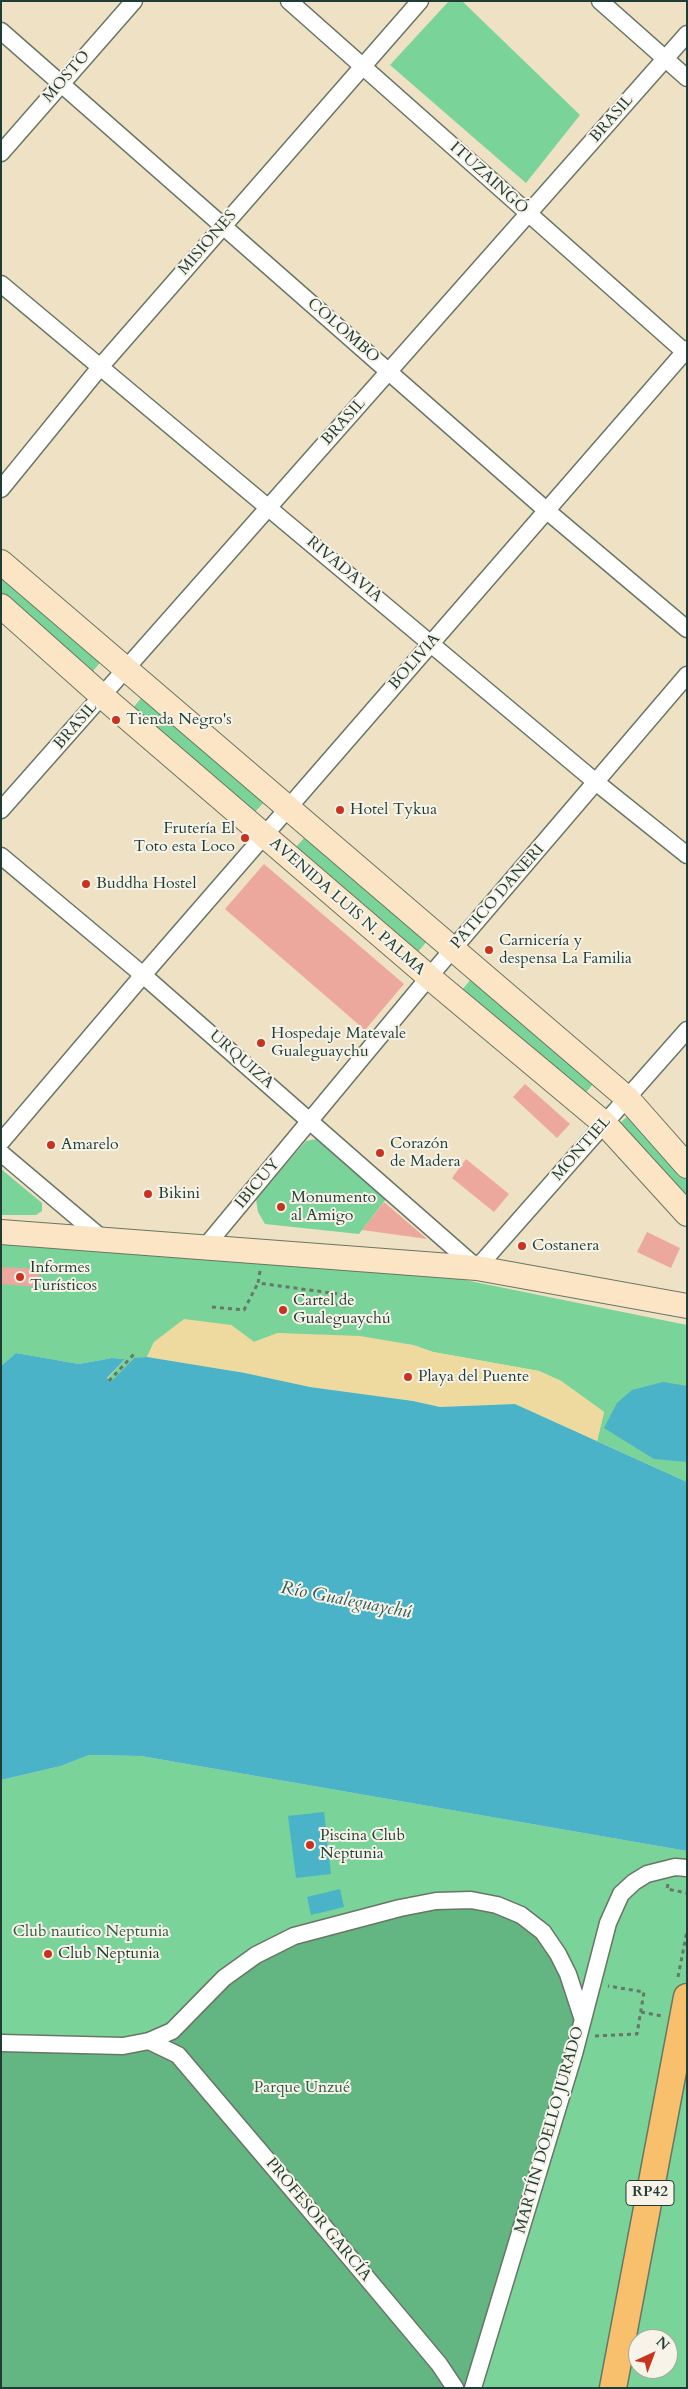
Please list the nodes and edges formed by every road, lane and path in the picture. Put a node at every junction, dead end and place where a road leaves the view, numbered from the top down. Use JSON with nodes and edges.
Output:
{"nodes":[{"id":1,"x":134,"y":1,"type":"edge"},
{"id":2,"x":289,"y":1,"type":"edge"},
{"id":3,"x":420,"y":1,"type":"edge"},
{"id":4,"x":600,"y":1,"type":"edge"},
{"id":5,"x":1,"y":31,"type":"edge"},
{"id":6,"x":687,"y":34,"type":"edge"},
{"id":7,"x":665,"y":59,"type":"junction"},
{"id":8,"x":363,"y":67,"type":"junction"},
{"id":9,"x":687,"y":78,"type":"edge"},
{"id":10,"x":62,"y":84,"type":"junction"},
{"id":11,"x":1,"y":153,"type":"edge"},
{"id":12,"x":528,"y":214,"type":"junction"},
{"id":13,"x":223,"y":226,"type":"junction"},
{"id":14,"x":1,"y":284,"type":"edge"},
{"id":15,"x":686,"y":352,"type":"edge"},
{"id":16,"x":101,"y":366,"type":"junction"},
{"id":17,"x":389,"y":371,"type":"junction"},
{"id":18,"x":1,"y":489,"type":"edge"},
{"id":19,"x":269,"y":507,"type":"junction"},
{"id":20,"x":546,"y":510,"type":"junction"},
{"id":21,"x":1,"y":562,"type":"edge"},
{"id":22,"x":1,"y":606,"type":"edge"},
{"id":23,"x":687,"y":630,"type":"edge"},
{"id":24,"x":431,"y":643,"type":"junction"},
{"id":25,"x":126,"y":669,"type":"junction"},
{"id":26,"x":687,"y":675,"type":"edge"},
{"id":27,"x":102,"y":696,"type":"junction"},
{"id":28,"x":596,"y":783,"type":"junction"},
{"id":29,"x":288,"y":808,"type":"junction"},
{"id":30,"x":1,"y":810,"type":"edge"},
{"id":31,"x":264,"y":835,"type":"junction"},
{"id":32,"x":687,"y":855,"type":"edge"},
{"id":33,"x":1,"y":856,"type":"edge"},
{"id":34,"x":453,"y":949,"type":"junction"},
{"id":35,"x":143,"y":975,"type":"junction"},
{"id":36,"x":429,"y":977,"type":"junction"},
{"id":37,"x":687,"y":1030,"type":"edge"},
{"id":38,"x":627,"y":1098,"type":"junction"},
{"id":39,"x":311,"y":1121,"type":"junction"},
{"id":40,"x":605,"y":1124,"type":"junction"},
{"id":41,"x":1,"y":1142,"type":"edge"},
{"id":42,"x":1,"y":1153,"type":"edge"},
{"id":43,"x":687,"y":1166,"type":"edge"},
{"id":44,"x":687,"y":1214,"type":"edge"},
{"id":45,"x":1,"y":1232,"type":"edge"},
{"id":46,"x":104,"y":1240,"type":"junction"},
{"id":47,"x":205,"y":1247,"type":"junction"},
{"id":48,"x":261,"y":1263,"type":"dead end"},
{"id":49,"x":478,"y":1268,"type":"junction"},
{"id":50,"x":258,"y":1283,"type":"junction"},
{"id":51,"x":308,"y":1301,"type":"dead end"},
{"id":52,"x":687,"y":1306,"type":"edge"},
{"id":53,"x":212,"y":1307,"type":"dead end"},
{"id":54,"x":135,"y":1353,"type":"dead end"},
{"id":55,"x":109,"y":1381,"type":"dead end"},
{"id":56,"x":687,"y":1868,"type":"edge"},
{"id":57,"x":599,"y":1958,"type":"junction"},
{"id":58,"x":568,"y":1974,"type":"junction"},
{"id":59,"x":593,"y":1983,"type":"junction"},
{"id":60,"x":687,"y":1997,"type":"edge"},
{"id":61,"x":584,"y":2020,"type":"junction"},
{"id":62,"x":172,"y":2031,"type":"junction"},
{"id":63,"x":579,"y":2037,"type":"junction"},
{"id":64,"x":149,"y":2042,"type":"junction"},
{"id":65,"x":1,"y":2043,"type":"edge"},
{"id":66,"x":178,"y":2055,"type":"junction"},
{"id":67,"x":455,"y":2388,"type":"edge"},
{"id":68,"x":473,"y":2388,"type":"edge"},
{"id":69,"x":613,"y":2388,"type":"edge"}],
"edges":[{"from":1,"to":10,"type":"street","name":"MOSTO"},
{"from":2,"to":8,"type":"street","name":"ITUZAINGÓ"},
{"from":3,"to":8,"type":"street","name":"MISIONES"},
{"from":4,"to":7,"type":"street"},
{"from":5,"to":10,"type":"street","name":"COLOMBO"},
{"from":6,"to":7,"type":"street","name":"BRASIL"},
{"from":7,"to":9,"type":"street"},
{"from":7,"to":12,"type":"street","name":"BRASIL"},
{"from":8,"to":12,"type":"street","name":"ITUZAINGÓ"},
{"from":8,"to":13,"type":"street","name":"MISIONES"},
{"from":10,"to":11,"type":"street","name":"MOSTO"},
{"from":10,"to":13,"type":"street","name":"COLOMBO"},
{"from":12,"to":15,"type":"street","name":"ITUZAINGÓ"},
{"from":12,"to":17,"type":"street","name":"BRASIL"},
{"from":13,"to":16,"type":"street","name":"MISIONES"},
{"from":13,"to":17,"type":"street","name":"COLOMBO"},
{"from":14,"to":16,"type":"street","name":"RIVADAVIA"},
{"from":15,"to":20,"type":"street","name":"BOLIVIA"},
{"from":16,"to":18,"type":"street","name":"MISIONES"},
{"from":16,"to":19,"type":"street","name":"RIVADAVIA"},
{"from":17,"to":19,"type":"street","name":"BRASIL"},
{"from":17,"to":20,"type":"street","name":"COLOMBO"},
{"from":19,"to":24,"type":"street","name":"RIVADAVIA"},
{"from":19,"to":25,"type":"street","name":"BRASIL"},
{"from":20,"to":23,"type":"street","name":"COLOMBO"},
{"from":20,"to":24,"type":"street","name":"BOLIVIA"},
{"from":21,"to":25,"type":"main road"},
{"from":22,"to":27,"type":"main road","name":"AVENIDA LUIS N. PALMA"},
{"from":24,"to":28,"type":"street","name":"RIVADAVIA"},
{"from":24,"to":29,"type":"street","name":"BOLIVIA"},
{"from":25,"to":27,"type":"street","name":"BRASIL"},
{"from":25,"to":29,"type":"main road"},
{"from":26,"to":28,"type":"street","name":"PATICO DANERI"},
{"from":27,"to":30,"type":"street","name":"BRASIL"},
{"from":27,"to":31,"type":"main road","name":"AVENIDA LUIS N. PALMA"},
{"from":28,"to":32,"type":"street","name":"RIVADAVIA"},
{"from":28,"to":34,"type":"street","name":"PATICO DANERI"},
{"from":29,"to":31,"type":"street","name":"BOLIVIA"},
{"from":29,"to":34,"type":"main road"},
{"from":31,"to":35,"type":"street","name":"BOLIVIA"},
{"from":31,"to":36,"type":"main road","name":"AVENIDA LUIS N. PALMA"},
{"from":33,"to":35,"type":"street","name":"URQUIZA"},
{"from":34,"to":36,"type":"street","name":"PATICO DANERI"},
{"from":34,"to":38,"type":"main road"},
{"from":35,"to":39,"type":"street","name":"URQUIZA"},
{"from":35,"to":41,"type":"street","name":"BOLIVIA"},
{"from":36,"to":39,"type":"street","name":"PATICO DANERI"},
{"from":36,"to":40,"type":"main road","name":"AVENIDA LUIS N. PALMA"},
{"from":37,"to":38,"type":"street","name":"MONTIEL"},
{"from":38,"to":40,"type":"street","name":"MONTIEL"},
{"from":38,"to":43,"type":"main road"},
{"from":39,"to":47,"type":"street","name":"IBICUY"},
{"from":39,"to":49,"type":"street","name":"URQUIZA"},
{"from":40,"to":44,"type":"main road","name":"AVENIDA LUIS N. PALMA"},
{"from":40,"to":49,"type":"street","name":"MONTIEL"},
{"from":42,"to":46,"type":"street"},
{"from":45,"to":46,"type":"main road"},
{"from":46,"to":47,"type":"main road"},
{"from":47,"to":49,"type":"main road"},
{"from":48,"to":50,"type":"path"},
{"from":49,"to":52,"type":"main road"},
{"from":50,"to":51,"type":"path"},
{"from":50,"to":53,"type":"path"},
{"from":54,"to":55,"type":"path"},
{"from":56,"to":57,"type":"street"},
{"from":57,"to":58,"type":"street"},
{"from":57,"to":59,"type":"street"},
{"from":58,"to":61,"type":"street","name":"MARTÍN DOELLO JURADO"},
{"from":58,"to":62,"type":"street","name":"MARTÍN DOELLO JURADO"},
{"from":59,"to":61,"type":"street"},
{"from":59,"to":63,"type":"path"},
{"from":60,"to":69,"type":"main road","number":"RP42"},
{"from":61,"to":63,"type":"street","name":"MARTÍN DOELLO JURADO"},
{"from":62,"to":64,"type":"street","name":"MARTÍN DOELLO JURADO"},
{"from":62,"to":66,"type":"street"},
{"from":63,"to":68,"type":"street","name":"MARTÍN DOELLO JURADO"},
{"from":64,"to":65,"type":"street","name":"MARTÍN DOELLO JURADO"},
{"from":64,"to":66,"type":"street"},
{"from":66,"to":67,"type":"street","name":"PROFESOR GARCÍA"}]}
